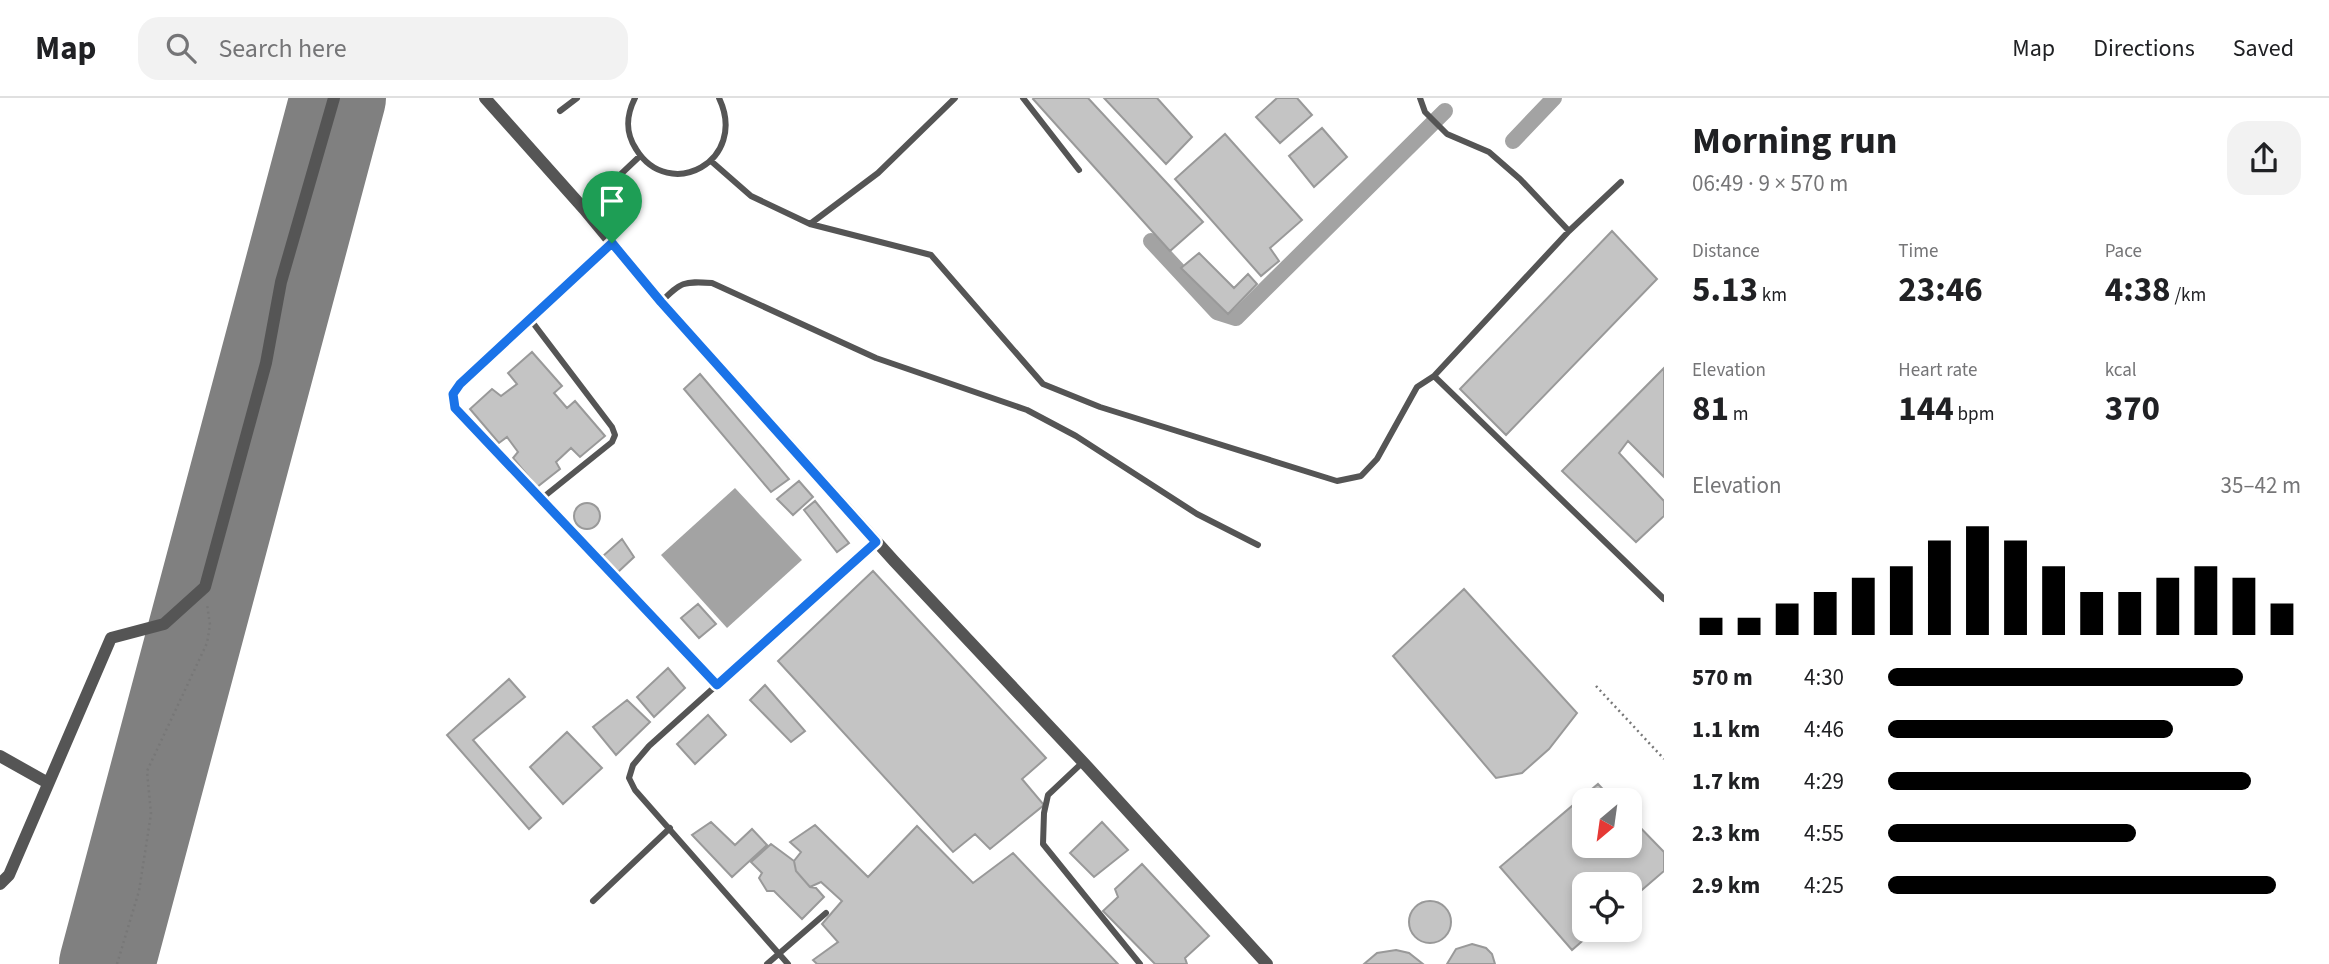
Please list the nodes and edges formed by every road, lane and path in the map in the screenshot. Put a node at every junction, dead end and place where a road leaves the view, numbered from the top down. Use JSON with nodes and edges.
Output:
{"nodes":[{"id":1,"x":334,"y":98,"type":"edge"},
{"id":2,"x":485,"y":98,"type":"edge"},
{"id":3,"x":576,"y":98,"type":"edge"},
{"id":4,"x":635,"y":98,"type":"edge"},
{"id":5,"x":719,"y":98,"type":"edge"},
{"id":6,"x":955,"y":98,"type":"edge"},
{"id":7,"x":1023,"y":98,"type":"edge"},
{"id":8,"x":1420,"y":98,"type":"edge"},
{"id":9,"x":560,"y":111,"type":"dead end"},
{"id":10,"x":640,"y":156,"type":"junction"},
{"id":11,"x":711,"y":161,"type":"junction"},
{"id":12,"x":1079,"y":170,"type":"dead end"},
{"id":13,"x":1621,"y":182,"type":"dead end"},
{"id":14,"x":584,"y":209,"type":"junction"},
{"id":15,"x":810,"y":224,"type":"junction"},
{"id":16,"x":1569,"y":231,"type":"junction"},
{"id":17,"x":612,"y":243,"type":"junction"},
{"id":18,"x":661,"y":302,"type":"junction"},
{"id":19,"x":530,"y":319,"type":"junction"},
{"id":20,"x":1434,"y":376,"type":"junction"},
{"id":21,"x":541,"y":499,"type":"junction"},
{"id":22,"x":876,"y":542,"type":"junction"},
{"id":23,"x":1258,"y":545,"type":"dead end"},
{"id":24,"x":205,"y":587,"type":"junction"},
{"id":25,"x":1664,"y":599,"type":"edge"},
{"id":26,"x":717,"y":685,"type":"junction"},
{"id":27,"x":1596,"y":686,"type":"dead end"},
{"id":28,"x":0,"y":756,"type":"edge"},
{"id":29,"x":1664,"y":760,"type":"edge"},
{"id":30,"x":1083,"y":762,"type":"junction"},
{"id":31,"x":48,"y":783,"type":"junction"},
{"id":32,"x":670,"y":828,"type":"junction"},
{"id":33,"x":0,"y":884,"type":"edge"},
{"id":34,"x":593,"y":901,"type":"dead end"},
{"id":35,"x":826,"y":913,"type":"dead end"},
{"id":36,"x":778,"y":953,"type":"junction"},
{"id":37,"x":117,"y":964,"type":"edge"},
{"id":38,"x":767,"y":964,"type":"edge"},
{"id":39,"x":789,"y":964,"type":"edge"},
{"id":40,"x":1140,"y":964,"type":"edge"},
{"id":41,"x":1267,"y":964,"type":"edge"}],
"edges":[{"from":1,"to":24,"type":"street"},
{"from":2,"to":14,"type":"street"},
{"from":3,"to":9,"type":"lane"},
{"from":4,"to":10,"type":"lane"},
{"from":5,"to":11,"type":"lane"},
{"from":6,"to":15,"type":"lane"},
{"from":7,"to":12,"type":"lane"},
{"from":8,"to":16,"type":"lane"},
{"from":10,"to":11,"type":"lane"},
{"from":10,"to":14,"type":"lane"},
{"from":11,"to":15,"type":"lane"},
{"from":13,"to":16,"type":"lane"},
{"from":14,"to":17,"type":"street"},
{"from":15,"to":20,"type":"lane"},
{"from":16,"to":20,"type":"lane"},
{"from":17,"to":18,"type":"street"},
{"from":17,"to":19,"type":"lane"},
{"from":18,"to":22,"type":"street"},
{"from":18,"to":23,"type":"lane"},
{"from":19,"to":21,"type":"lane"},
{"from":19,"to":21,"type":"lane"},
{"from":20,"to":25,"type":"lane"},
{"from":21,"to":26,"type":"lane"},
{"from":22,"to":26,"type":"lane"},
{"from":22,"to":30,"type":"street"},
{"from":24,"to":31,"type":"street"},
{"from":24,"to":37,"type":"path"},
{"from":26,"to":32,"type":"lane"},
{"from":27,"to":29,"type":"path"},
{"from":28,"to":31,"type":"street"},
{"from":30,"to":40,"type":"lane"},
{"from":30,"to":41,"type":"street"},
{"from":31,"to":33,"type":"street"},
{"from":32,"to":34,"type":"lane"},
{"from":32,"to":36,"type":"lane"},
{"from":35,"to":36,"type":"lane"},
{"from":36,"to":38,"type":"lane"},
{"from":36,"to":39,"type":"lane"}]}
